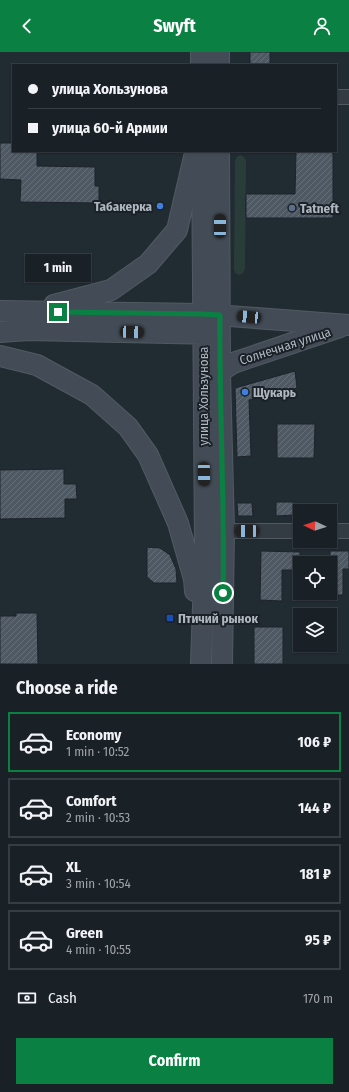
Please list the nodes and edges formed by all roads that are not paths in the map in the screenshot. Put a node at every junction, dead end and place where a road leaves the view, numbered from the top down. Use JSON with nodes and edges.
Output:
{"nodes":[{"id":1,"x":201,"y":52,"type":"edge"},
{"id":2,"x":219,"y":52,"type":"edge"},
{"id":3,"x":201,"y":64,"type":"edge"},
{"id":4,"x":219,"y":64,"type":"edge"},
{"id":5,"x":337,"y":97,"type":"edge"},
{"id":6,"x":349,"y":97,"type":"edge"},
{"id":7,"x":195,"y":152,"type":"edge"},
{"id":8,"x":202,"y":152,"type":"edge"},
{"id":9,"x":219,"y":152,"type":"edge"},
{"id":10,"x":0,"y":311,"type":"edge"},
{"id":11,"x":28,"y":312,"type":"junction"},
{"id":12,"x":211,"y":324,"type":"junction"},
{"id":13,"x":349,"y":325,"type":"edge"},
{"id":14,"x":0,"y":332,"type":"edge"},
{"id":15,"x":0,"y":356,"type":"edge"},
{"id":16,"x":220,"y":373,"type":"junction"},
{"id":17,"x":202,"y":384,"type":"junction"},
{"id":18,"x":224,"y":531,"type":"junction"},
{"id":19,"x":293,"y":531,"type":"edge"},
{"id":20,"x":337,"y":531,"type":"edge"},
{"id":21,"x":349,"y":531,"type":"edge"},
{"id":22,"x":201,"y":664,"type":"edge"},
{"id":23,"x":222,"y":664,"type":"edge"}],
"edges":[{"from":1,"to":3,"type":"main road"},
{"from":2,"to":4,"type":"main road"},
{"from":5,"to":6,"type":"street"},
{"from":7,"to":11,"type":"main road"},
{"from":8,"to":12,"type":"main road","name":"улица Хользунова"},
{"from":9,"to":12,"type":"main road","name":"улица Хользунова"},
{"from":10,"to":11,"type":"main road"},
{"from":11,"to":12,"type":"main road"},
{"from":12,"to":13,"type":"main road","name":"Солнечная улица"},
{"from":12,"to":14,"type":"main road"},
{"from":12,"to":16,"type":"main road","name":"улица Хользунова"},
{"from":12,"to":17,"type":"main road","name":"улица Хользунова"},
{"from":13,"to":16,"type":"main road","name":"Солнечная улица"},
{"from":15,"to":22,"type":"main road"},
{"from":16,"to":17,"type":"main road","name":"Солнечная улица"},
{"from":16,"to":18,"type":"main road","name":"улица Хользунова"},
{"from":17,"to":22,"type":"main road","name":"улица Хользунова"},
{"from":18,"to":19,"type":"street"},
{"from":18,"to":23,"type":"main road","name":"улица Хользунова"},
{"from":20,"to":21,"type":"street"}]}
